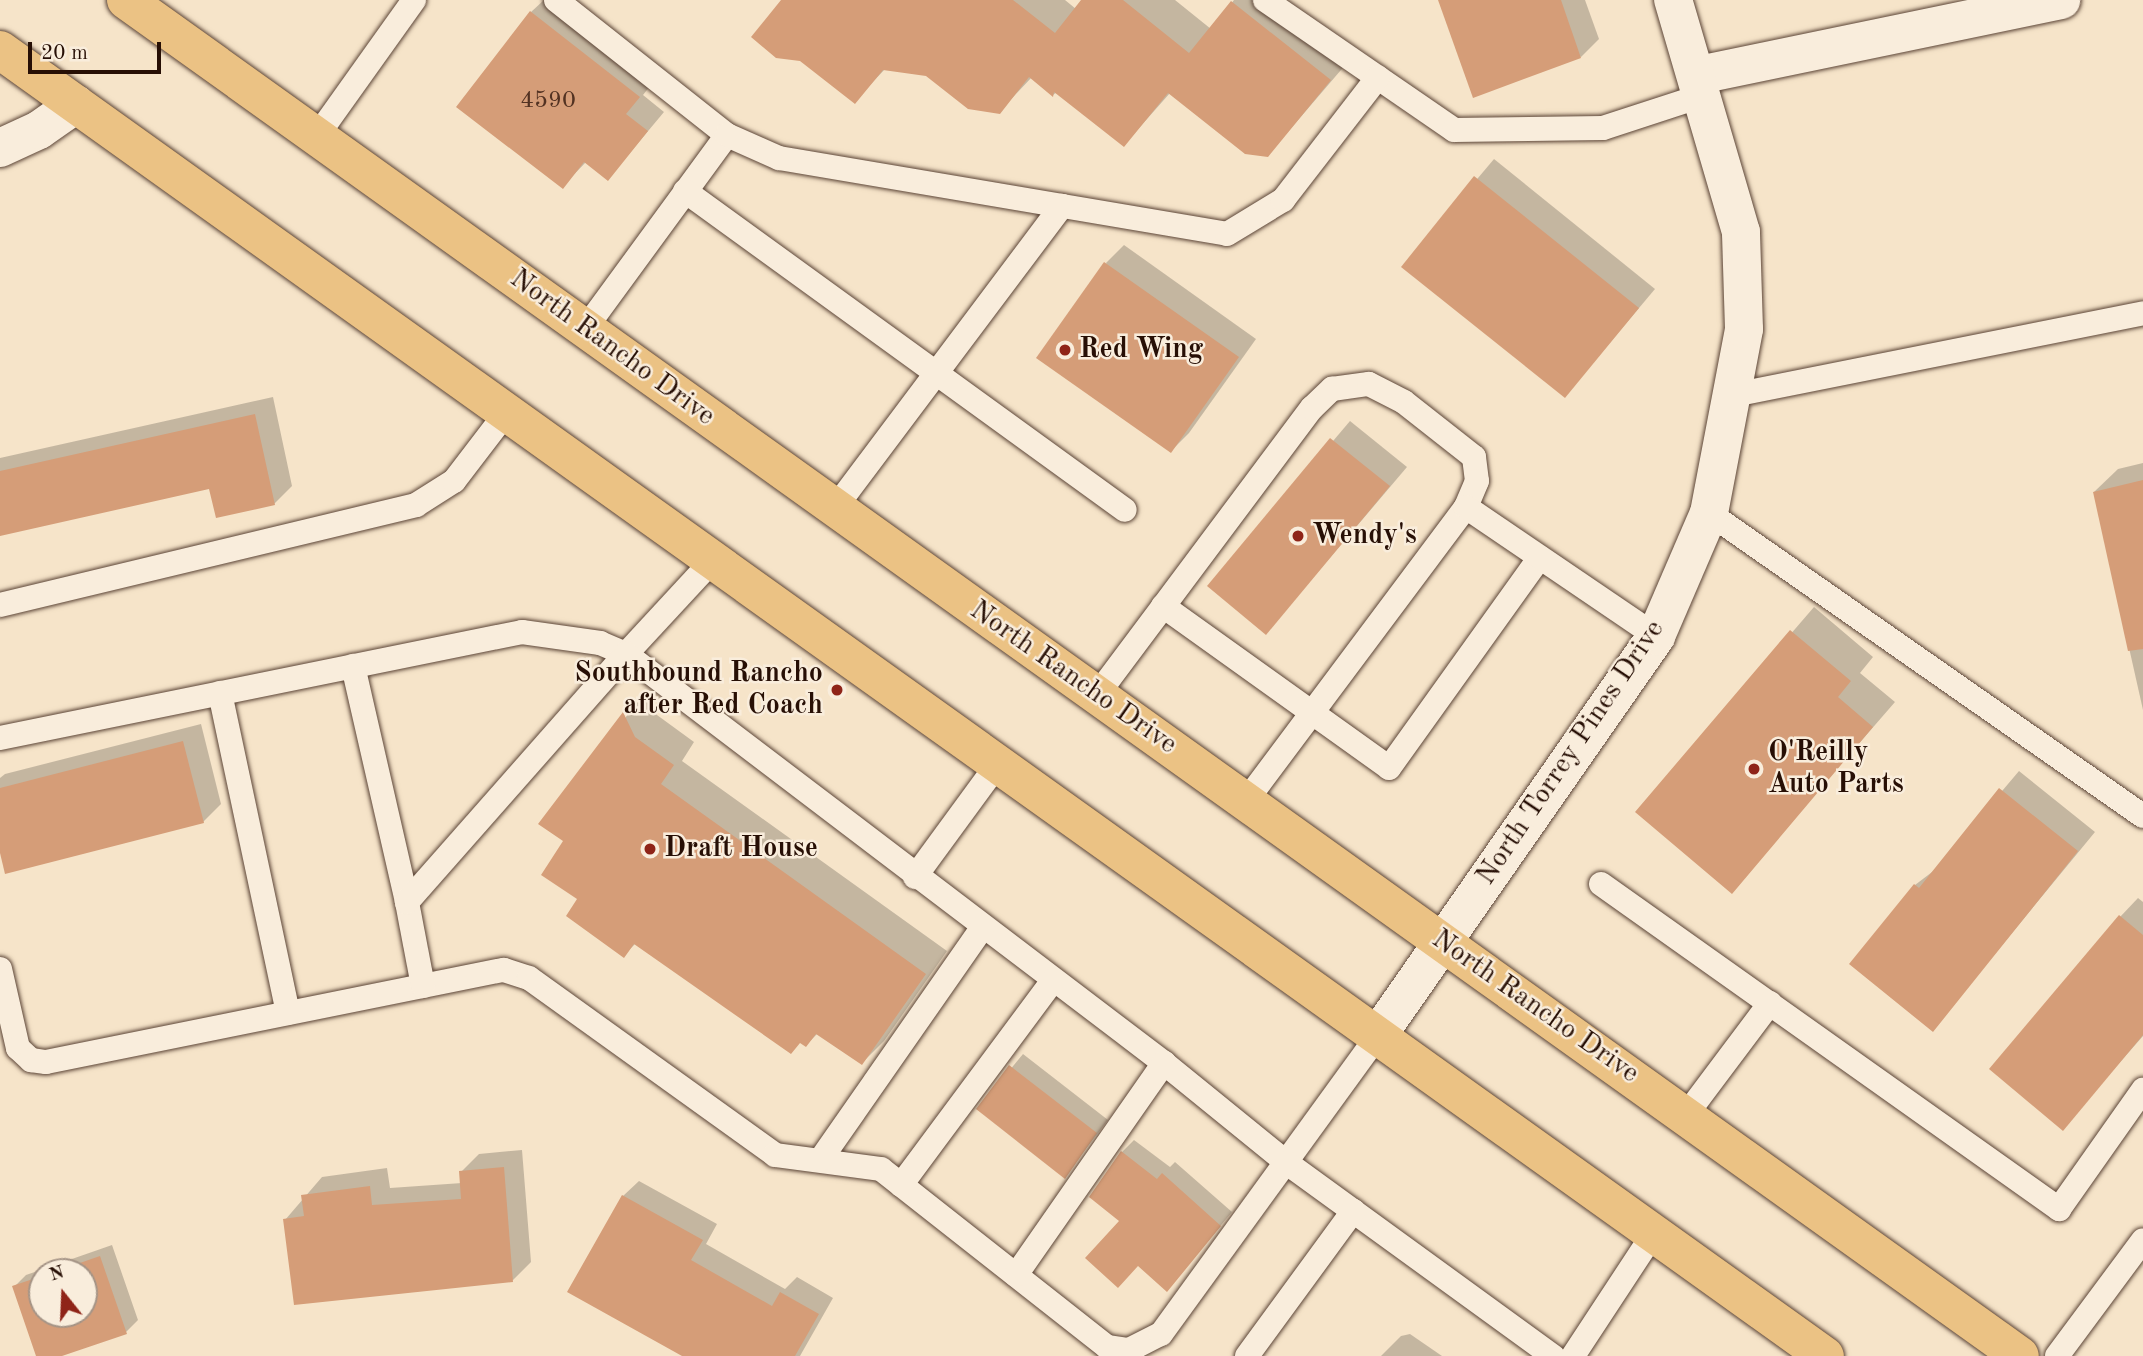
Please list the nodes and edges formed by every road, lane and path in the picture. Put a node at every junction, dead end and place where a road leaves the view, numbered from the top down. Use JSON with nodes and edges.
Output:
{"nodes":[{"id":1,"x":126,"y":0,"type":"edge"},
{"id":2,"x":414,"y":0,"type":"edge"},
{"id":3,"x":556,"y":0,"type":"edge"},
{"id":4,"x":1265,"y":0,"type":"edge"},
{"id":5,"x":1673,"y":0,"type":"edge"},
{"id":6,"x":2061,"y":0,"type":"edge"},
{"id":7,"x":0,"y":50,"type":"edge"},
{"id":8,"x":1378,"y":77,"type":"junction"},
{"id":9,"x":1702,"y":85,"type":"junction"},
{"id":10,"x":76,"y":104,"type":"junction"},
{"id":11,"x":317,"y":135,"type":"junction"},
{"id":12,"x":727,"y":135,"type":"junction"},
{"id":13,"x":0,"y":148,"type":"edge"},
{"id":14,"x":685,"y":191,"type":"junction"},
{"id":15,"x":1062,"y":206,"type":"junction"},
{"id":16,"x":2143,"y":313,"type":"edge"},
{"id":17,"x":585,"y":328,"type":"junction"},
{"id":18,"x":937,"y":373,"type":"junction"},
{"id":19,"x":1734,"y":395,"type":"junction"},
{"id":20,"x":506,"y":413,"type":"junction"},
{"id":21,"x":1466,"y":507,"type":"junction"},
{"id":22,"x":835,"y":508,"type":"junction"},
{"id":23,"x":1125,"y":510,"type":"dead end"},
{"id":24,"x":1709,"y":513,"type":"junction"},
{"id":25,"x":1540,"y":557,"type":"junction"},
{"id":26,"x":712,"y":561,"type":"junction"},
{"id":27,"x":0,"y":605,"type":"edge"},
{"id":28,"x":1163,"y":606,"type":"junction"},
{"id":29,"x":1656,"y":636,"type":"junction"},
{"id":30,"x":626,"y":654,"type":"junction"},
{"id":31,"x":353,"y":666,"type":"junction"},
{"id":32,"x":220,"y":693,"type":"junction"},
{"id":33,"x":1097,"y":695,"type":"junction"},
{"id":34,"x":1313,"y":711,"type":"junction"},
{"id":35,"x":0,"y":738,"type":"edge"},
{"id":36,"x":997,"y":765,"type":"junction"},
{"id":37,"x":1246,"y":801,"type":"junction"},
{"id":38,"x":2143,"y":816,"type":"edge"},
{"id":39,"x":915,"y":877,"type":"junction"},
{"id":40,"x":1601,"y":884,"type":"dead end"},
{"id":41,"x":407,"y":902,"type":"junction"},
{"id":42,"x":982,"y":928,"type":"junction"},
{"id":43,"x":1443,"y":941,"type":"junction"},
{"id":44,"x":0,"y":970,"type":"edge"},
{"id":45,"x":1053,"y":980,"type":"junction"},
{"id":46,"x":423,"y":986,"type":"junction"},
{"id":47,"x":1770,"y":1003,"type":"junction"},
{"id":48,"x":288,"y":1013,"type":"junction"},
{"id":49,"x":1378,"y":1035,"type":"junction"},
{"id":50,"x":1164,"y":1063,"type":"junction"},
{"id":51,"x":2143,"y":1090,"type":"edge"},
{"id":52,"x":1686,"y":1115,"type":"junction"},
{"id":53,"x":821,"y":1158,"type":"junction"},
{"id":54,"x":1287,"y":1163,"type":"junction"},
{"id":55,"x":901,"y":1185,"type":"junction"},
{"id":56,"x":1353,"y":1212,"type":"junction"},
{"id":57,"x":1653,"y":1234,"type":"junction"},
{"id":58,"x":2143,"y":1240,"type":"edge"},
{"id":59,"x":1016,"y":1275,"type":"junction"},
{"id":60,"x":1826,"y":1355,"type":"edge"},
{"id":61,"x":1247,"y":1356,"type":"edge"},
{"id":62,"x":1553,"y":1356,"type":"edge"},
{"id":63,"x":1573,"y":1356,"type":"edge"},
{"id":64,"x":2020,"y":1356,"type":"edge"},
{"id":65,"x":2057,"y":1356,"type":"edge"}],
"edges":[{"from":1,"to":11,"type":"main road","name":"North Rancho Drive"},
{"from":2,"to":11,"type":"lane"},
{"from":3,"to":12,"type":"lane"},
{"from":4,"to":8,"type":"lane"},
{"from":5,"to":9,"type":"street","name":"North Torrey Pines Drive"},
{"from":6,"to":9,"type":"street"},
{"from":7,"to":10,"type":"main road"},
{"from":8,"to":9,"type":"lane"},
{"from":8,"to":15,"type":"lane"},
{"from":9,"to":19,"type":"street","name":"North Torrey Pines Drive"},
{"from":10,"to":13,"type":"street"},
{"from":10,"to":20,"type":"main road"},
{"from":11,"to":17,"type":"main road","name":"North Rancho Drive"},
{"from":12,"to":14,"type":"lane"},
{"from":12,"to":15,"type":"lane"},
{"from":14,"to":17,"type":"lane"},
{"from":14,"to":18,"type":"lane"},
{"from":15,"to":18,"type":"lane"},
{"from":16,"to":19,"type":"lane"},
{"from":17,"to":22,"type":"main road","name":"North Rancho Drive"},
{"from":18,"to":22,"type":"lane"},
{"from":18,"to":23,"type":"lane"},
{"from":19,"to":24,"type":"street","name":"North Torrey Pines Drive"},
{"from":20,"to":26,"type":"main road"},
{"from":20,"to":27,"type":"lane"},
{"from":21,"to":25,"type":"lane"},
{"from":21,"to":28,"type":"lane"},
{"from":21,"to":34,"type":"lane"},
{"from":22,"to":33,"type":"main road","name":"North Rancho Drive"},
{"from":24,"to":29,"type":"street","name":"North Torrey Pines Drive"},
{"from":24,"to":38,"type":"lane"},
{"from":25,"to":29,"type":"lane"},
{"from":25,"to":34,"type":"lane"},
{"from":26,"to":30,"type":"lane"},
{"from":26,"to":36,"type":"main road"},
{"from":28,"to":33,"type":"lane"},
{"from":28,"to":34,"type":"lane"},
{"from":29,"to":43,"type":"street","name":"North Torrey Pines Drive"},
{"from":30,"to":31,"type":"lane"},
{"from":30,"to":39,"type":"lane"},
{"from":30,"to":41,"type":"lane"},
{"from":31,"to":32,"type":"lane"},
{"from":31,"to":41,"type":"lane"},
{"from":32,"to":35,"type":"lane"},
{"from":32,"to":48,"type":"lane"},
{"from":33,"to":37,"type":"main road","name":"North Rancho Drive"},
{"from":34,"to":37,"type":"lane"},
{"from":36,"to":39,"type":"lane"},
{"from":36,"to":49,"type":"main road"},
{"from":37,"to":43,"type":"main road","name":"North Rancho Drive"},
{"from":39,"to":42,"type":"lane"},
{"from":40,"to":47,"type":"lane"},
{"from":41,"to":46,"type":"lane"},
{"from":42,"to":45,"type":"lane"},
{"from":42,"to":53,"type":"lane"},
{"from":43,"to":49,"type":"street","name":"North Torrey Pines Drive"},
{"from":43,"to":52,"type":"main road","name":"North Rancho Drive"},
{"from":44,"to":48,"type":"lane"},
{"from":45,"to":50,"type":"lane"},
{"from":45,"to":55,"type":"lane"},
{"from":46,"to":48,"type":"lane"},
{"from":46,"to":53,"type":"lane"},
{"from":47,"to":51,"type":"lane"},
{"from":47,"to":52,"type":"lane"},
{"from":49,"to":54,"type":"lane"},
{"from":49,"to":57,"type":"main road"},
{"from":50,"to":54,"type":"lane"},
{"from":50,"to":59,"type":"lane"},
{"from":52,"to":64,"type":"main road","name":"North Rancho Drive"},
{"from":53,"to":55,"type":"lane"},
{"from":54,"to":56,"type":"lane"},
{"from":54,"to":59,"type":"lane"},
{"from":55,"to":59,"type":"lane"},
{"from":56,"to":61,"type":"lane"},
{"from":56,"to":62,"type":"lane"},
{"from":57,"to":60,"type":"main road"},
{"from":57,"to":63,"type":"lane"},
{"from":58,"to":65,"type":"lane"}]}
